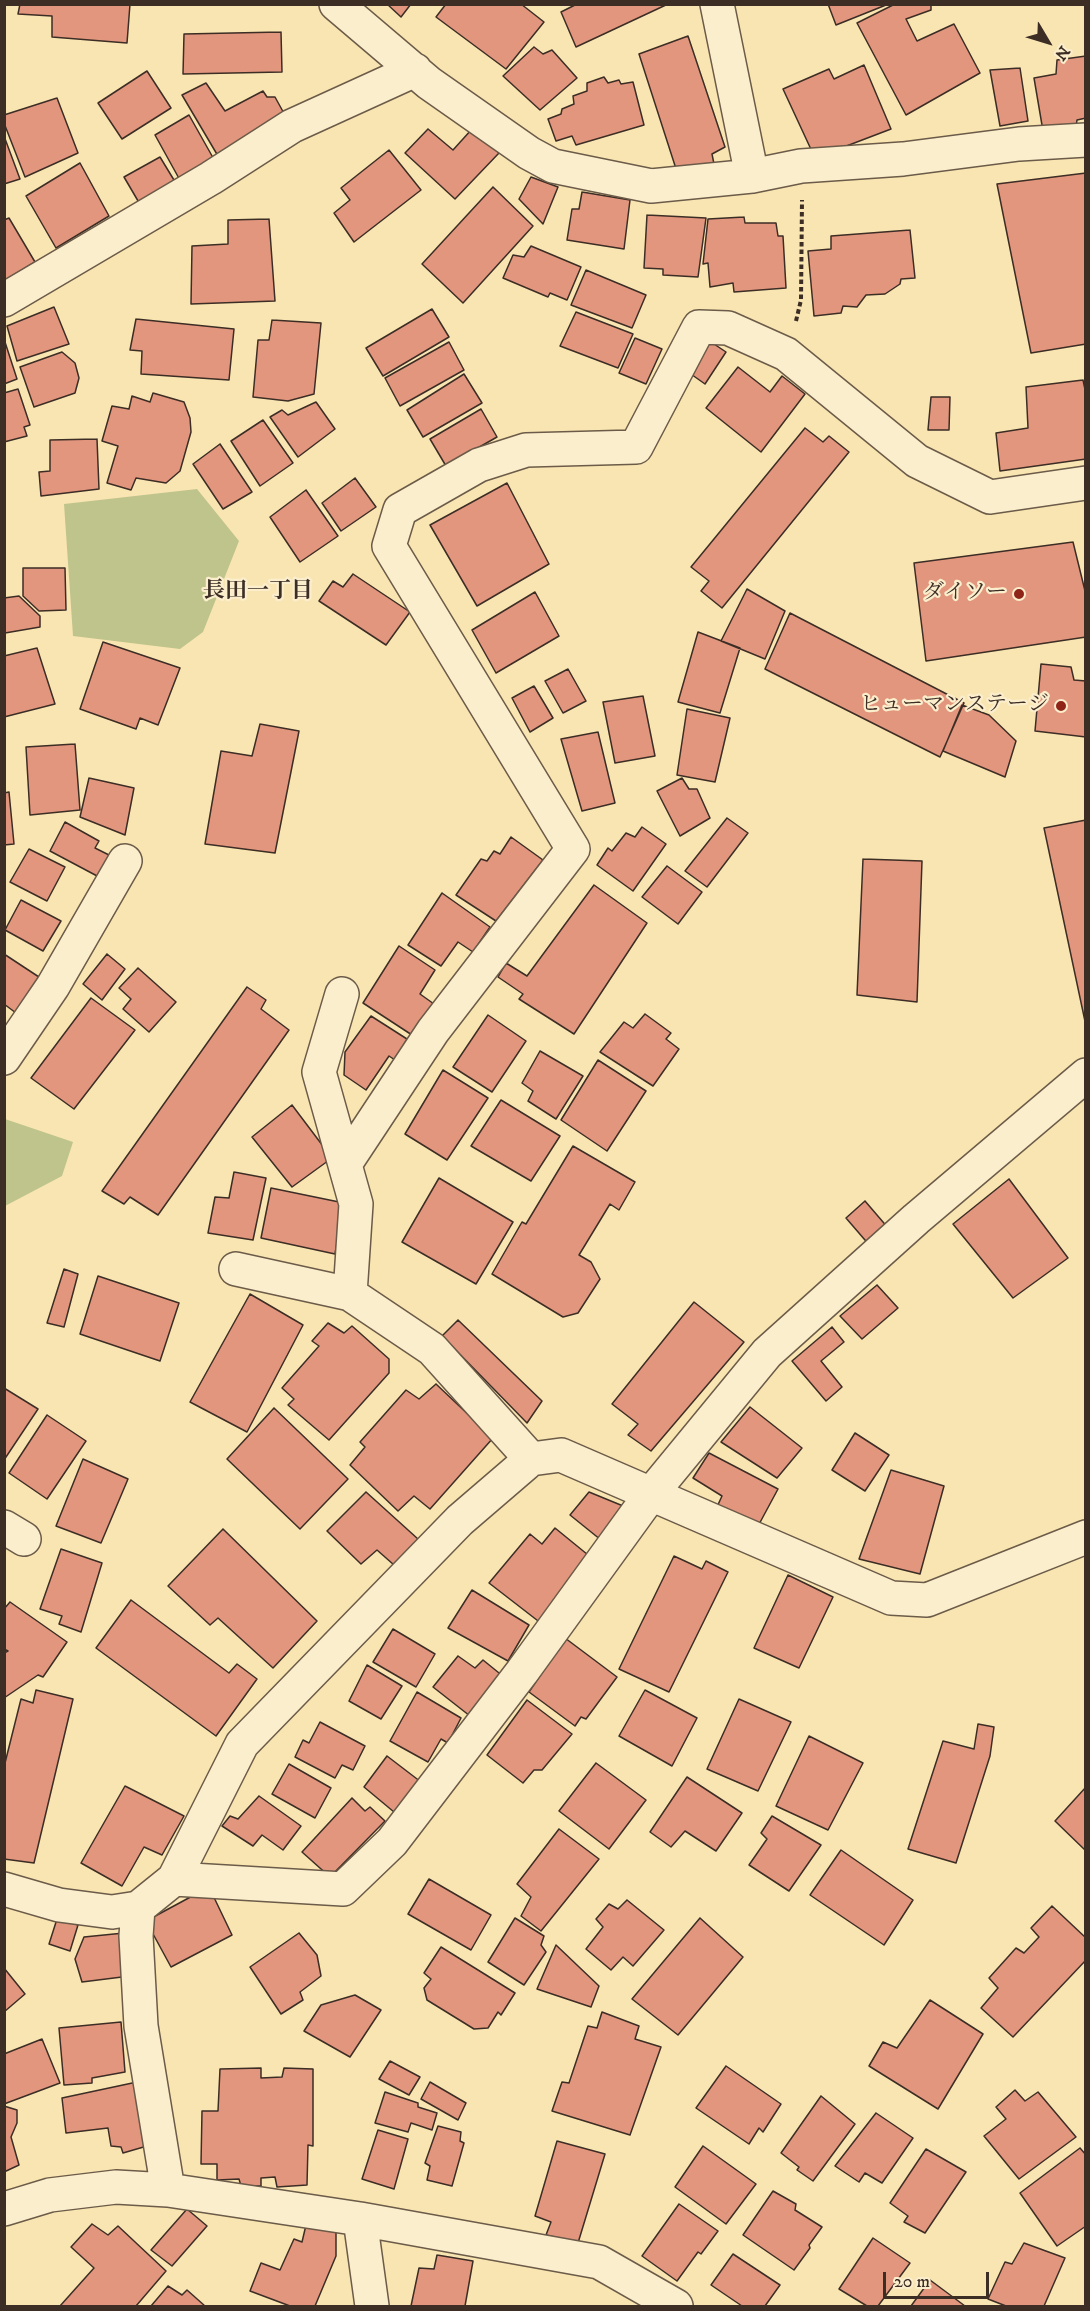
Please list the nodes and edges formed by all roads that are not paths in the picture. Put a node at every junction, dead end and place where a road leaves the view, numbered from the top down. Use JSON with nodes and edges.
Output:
{"nodes":[{"id":1,"x":336,"y":4,"type":"edge"},
{"id":2,"x":717,"y":4,"type":"edge"},
{"id":3,"x":415,"y":70,"type":"junction"},
{"id":4,"x":1086,"y":140,"type":"edge"},
{"id":5,"x":752,"y":176,"type":"junction"},
{"id":6,"x":4,"y":300,"type":"edge"},
{"id":7,"x":1086,"y":483,"type":"edge"},
{"id":8,"x":125,"y":861,"type":"dead end"},
{"id":9,"x":342,"y":994,"type":"dead end"},
{"id":10,"x":4,"y":1058,"type":"edge"},
{"id":11,"x":1086,"y":1075,"type":"edge"},
{"id":12,"x":345,"y":1164,"type":"junction"},
{"id":13,"x":236,"y":1269,"type":"dead end"},
{"id":14,"x":350,"y":1294,"type":"junction"},
{"id":15,"x":531,"y":1459,"type":"junction"},
{"id":16,"x":651,"y":1494,"type":"junction"},
{"id":17,"x":1086,"y":1537,"type":"edge"},
{"id":18,"x":174,"y":1879,"type":"junction"},
{"id":19,"x":4,"y":1889,"type":"edge"},
{"id":20,"x":138,"y":1908,"type":"junction"},
{"id":21,"x":168,"y":2190,"type":"junction"},
{"id":22,"x":4,"y":2209,"type":"edge"},
{"id":23,"x":360,"y":2219,"type":"junction"},
{"id":24,"x":372,"y":2307,"type":"edge"},
{"id":25,"x":676,"y":2307,"type":"edge"}],
"edges":[{"from":1,"to":3,"type":"street"},
{"from":2,"to":5,"type":"street"},
{"from":3,"to":5,"type":"street"},
{"from":3,"to":6,"type":"street"},
{"from":4,"to":5,"type":"street"},
{"from":7,"to":12,"type":"street"},
{"from":8,"to":10,"type":"street"},
{"from":9,"to":12,"type":"street"},
{"from":11,"to":16,"type":"street"},
{"from":12,"to":14,"type":"street"},
{"from":13,"to":14,"type":"street"},
{"from":14,"to":15,"type":"street"},
{"from":15,"to":16,"type":"street"},
{"from":15,"to":18,"type":"street"},
{"from":16,"to":17,"type":"street"},
{"from":16,"to":18,"type":"street"},
{"from":18,"to":20,"type":"street"},
{"from":19,"to":20,"type":"street"},
{"from":20,"to":21,"type":"street"},
{"from":21,"to":22,"type":"street"},
{"from":21,"to":23,"type":"street"},
{"from":23,"to":24,"type":"street"},
{"from":23,"to":25,"type":"street"}]}
